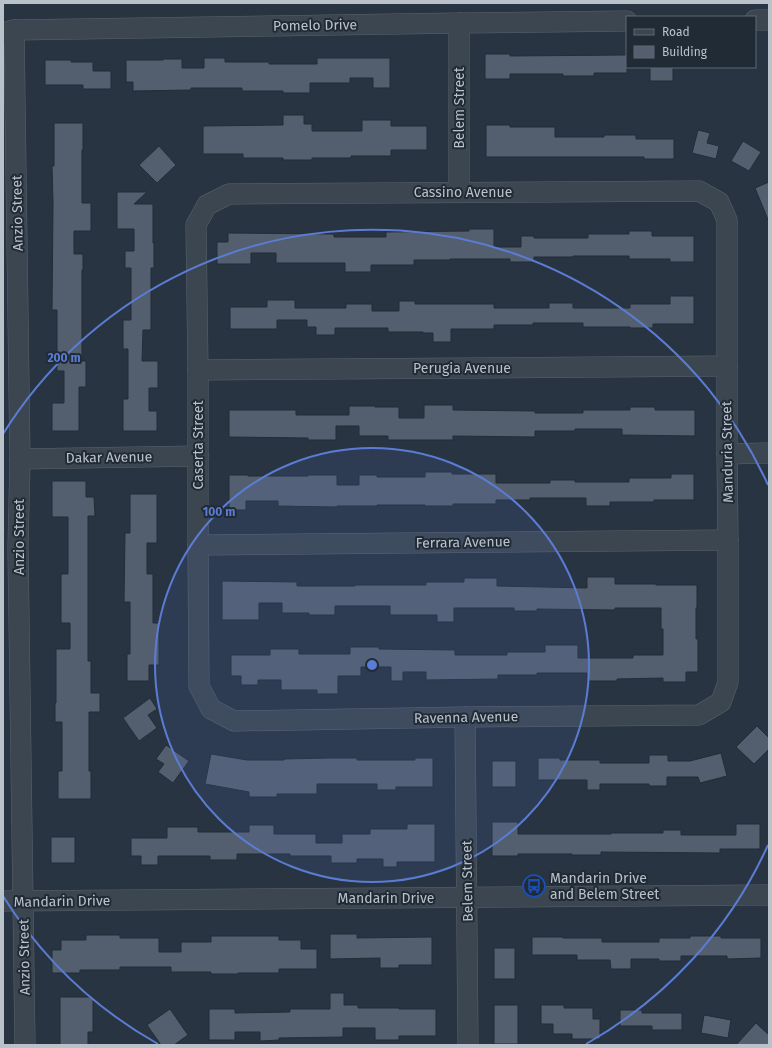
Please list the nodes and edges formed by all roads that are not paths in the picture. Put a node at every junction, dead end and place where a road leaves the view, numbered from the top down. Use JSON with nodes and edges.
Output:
{"nodes":[{"id":1,"x":756,"y":20,"type":"edge"},
{"id":2,"x":769,"y":20,"type":"edge"},
{"id":3,"x":626,"y":21,"type":"edge"},
{"id":4,"x":459,"y":23,"type":"junction"},
{"id":5,"x":9,"y":31,"type":"edge"},
{"id":6,"x":459,"y":192,"type":"junction"},
{"id":7,"x":719,"y":202,"type":"joint"},
{"id":8,"x":207,"y":205,"type":"joint"},
{"id":9,"x":727,"y":366,"type":"junction"},
{"id":10,"x":198,"y":370,"type":"junction"},
{"id":11,"x":769,"y":453,"type":"edge"},
{"id":12,"x":727,"y":454,"type":"junction"},
{"id":13,"x":198,"y":456,"type":"junction"},
{"id":14,"x":20,"y":459,"type":"junction"},
{"id":15,"x":728,"y":540,"type":"junction"},
{"id":16,"x":198,"y":545,"type":"junction"},
{"id":17,"x":10,"y":549,"type":"edge"},
{"id":18,"x":721,"y":702,"type":"joint"},
{"id":19,"x":210,"y":710,"type":"joint"},
{"id":20,"x":465,"y":717,"type":"junction"},
{"id":21,"x":769,"y":895,"type":"edge"},
{"id":22,"x":467,"y":897,"type":"junction"},
{"id":23,"x":3,"y":901,"type":"edge"},
{"id":24,"x":23,"y":901,"type":"junction"},
{"id":25,"x":26,"y":1045,"type":"edge"},
{"id":26,"x":468,"y":1045,"type":"edge"}],
"edges":[{"from":1,"to":2,"type":"street"},
{"from":3,"to":4,"type":"street","name":"Pomelo Drive"},
{"from":4,"to":5,"type":"street","name":"Pomelo Drive"},
{"from":4,"to":6,"type":"street","name":"Belem Street"},
{"from":5,"to":14,"type":"street","name":"Anzio Street"},
{"from":6,"to":7,"type":"street","name":"Cassino Avenue"},
{"from":6,"to":8,"type":"street","name":"Cassino Avenue"},
{"from":7,"to":9,"type":"street","name":"Manduria Street"},
{"from":8,"to":10,"type":"street","name":"Caserta Street"},
{"from":9,"to":10,"type":"street","name":"Perugia Avenue"},
{"from":9,"to":12,"type":"street","name":"Manduria Street"},
{"from":10,"to":13,"type":"street","name":"Caserta Street"},
{"from":11,"to":12,"type":"street"},
{"from":12,"to":15,"type":"street","name":"Manduria Street"},
{"from":13,"to":14,"type":"street","name":"Dakar Avenue"},
{"from":13,"to":16,"type":"street","name":"Caserta Street"},
{"from":14,"to":17,"type":"street","name":"Anzio Street"},
{"from":15,"to":16,"type":"street","name":"Ferrara Avenue"},
{"from":15,"to":18,"type":"street","name":"Manduria Street"},
{"from":16,"to":19,"type":"street","name":"Caserta Street"},
{"from":17,"to":24,"type":"street","name":"Anzio Street"},
{"from":18,"to":20,"type":"street","name":"Ravenna Avenue"},
{"from":19,"to":20,"type":"street","name":"Ravenna Avenue"},
{"from":20,"to":22,"type":"street","name":"Belem Street"},
{"from":21,"to":22,"type":"street","name":"Mandarin Drive"},
{"from":22,"to":24,"type":"street","name":"Mandarin Drive"},
{"from":22,"to":26,"type":"street","name":"Belem Street"},
{"from":23,"to":24,"type":"street","name":"Mandarin Drive"},
{"from":24,"to":25,"type":"street","name":"Anzio Street"}]}
